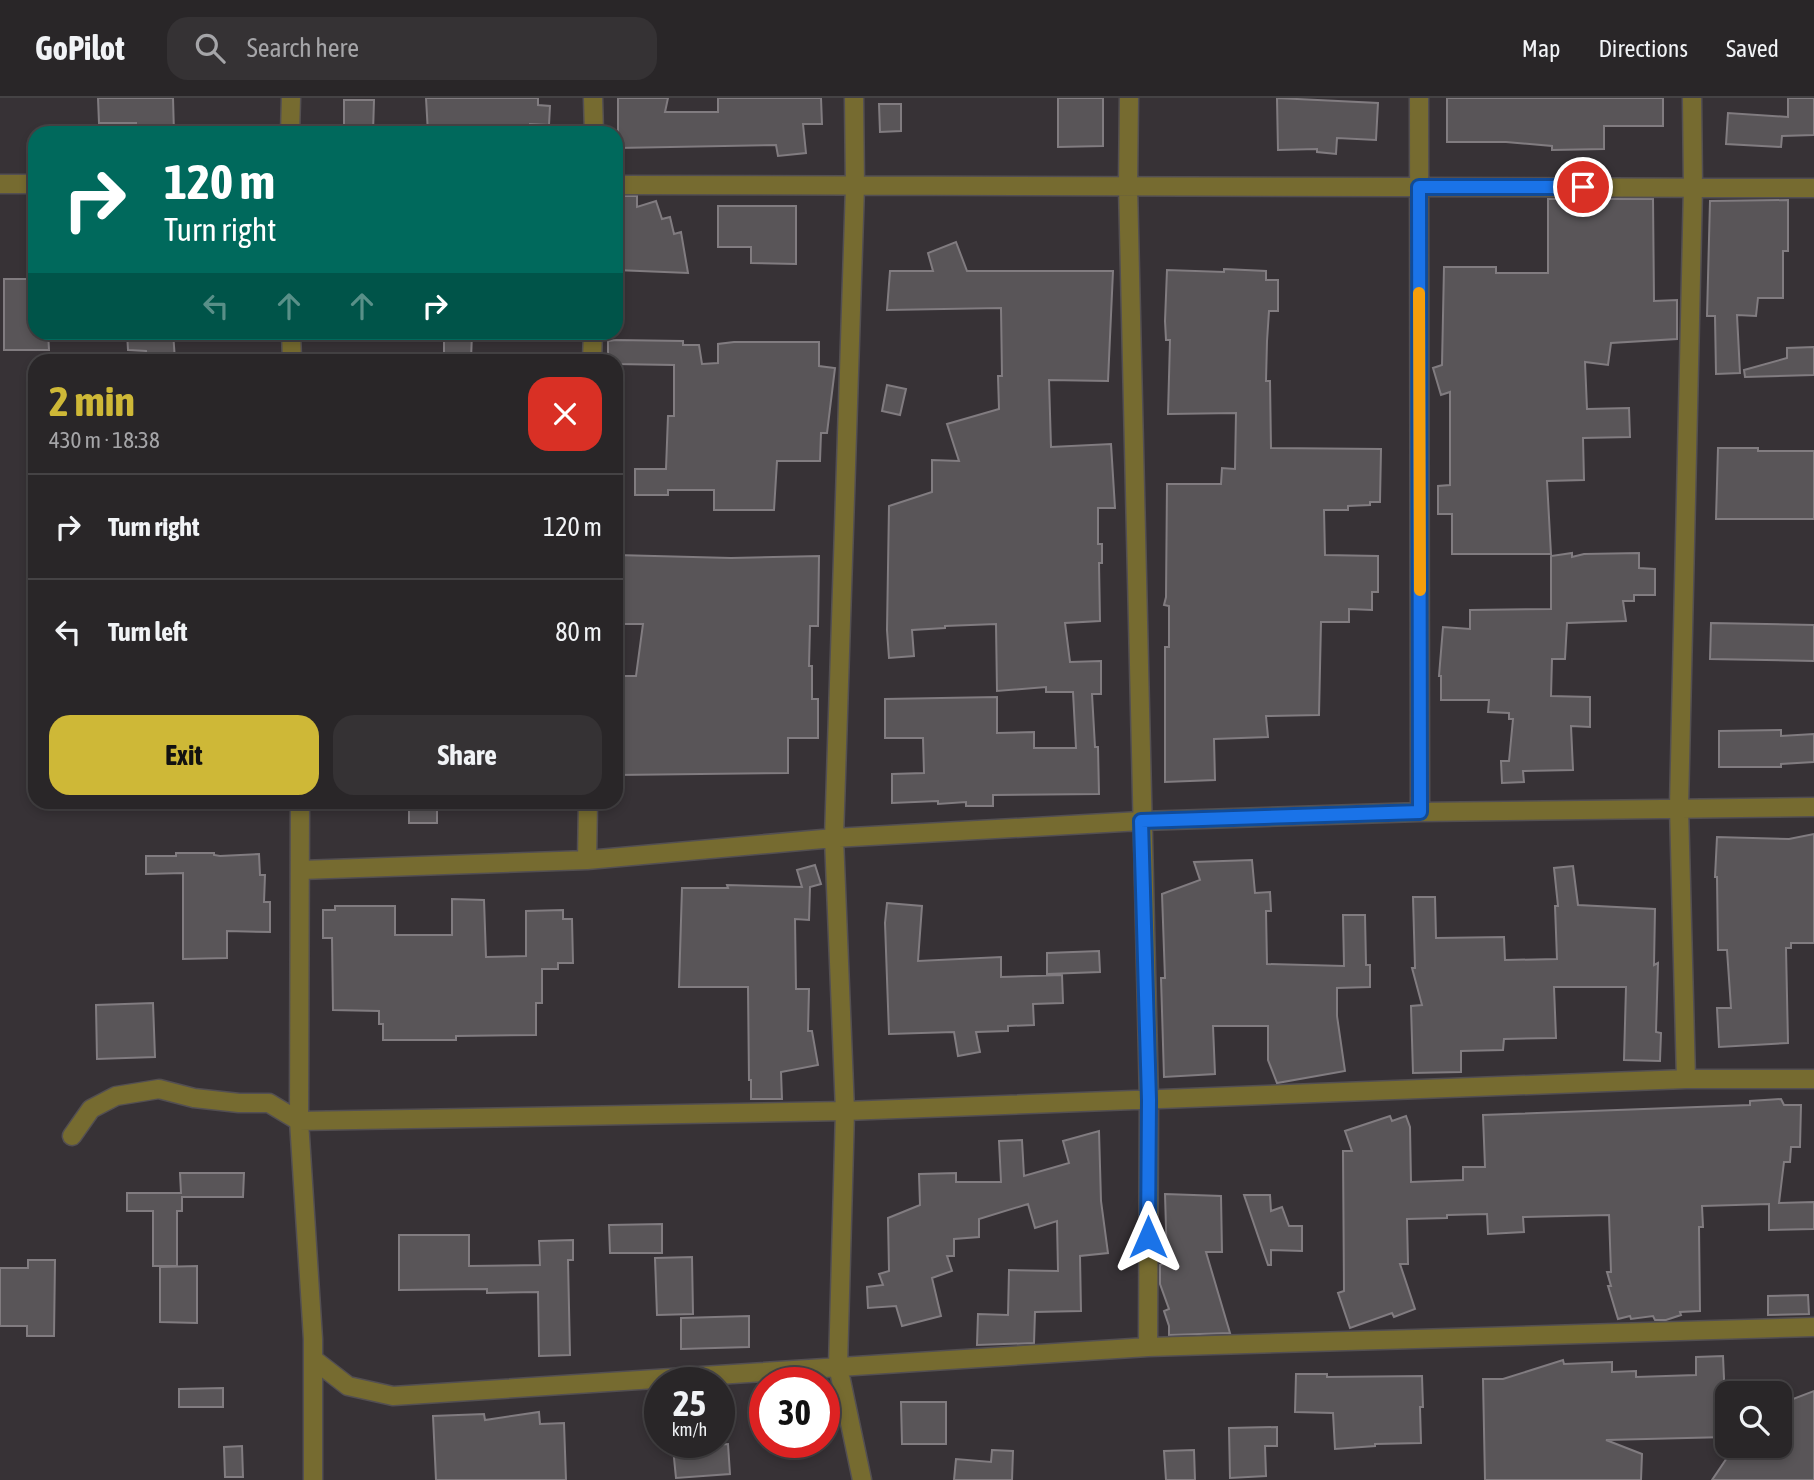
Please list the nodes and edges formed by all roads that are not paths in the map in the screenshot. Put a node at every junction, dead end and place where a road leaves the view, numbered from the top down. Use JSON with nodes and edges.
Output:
{"nodes":[{"id":1,"x":291,"y":98,"type":"edge"},
{"id":2,"x":593,"y":98,"type":"edge"},
{"id":3,"x":854,"y":98,"type":"edge"},
{"id":4,"x":1129,"y":98,"type":"edge"},
{"id":5,"x":1419,"y":98,"type":"edge"},
{"id":6,"x":1692,"y":98,"type":"edge"},
{"id":7,"x":290,"y":126,"type":"edge"},
{"id":8,"x":594,"y":126,"type":"edge"},
{"id":9,"x":0,"y":184,"type":"edge"},
{"id":10,"x":28,"y":184,"type":"edge"},
{"id":11,"x":623,"y":185,"type":"edge"},
{"id":12,"x":855,"y":186,"type":"junction"},
{"id":13,"x":1128,"y":186,"type":"junction"},
{"id":14,"x":1419,"y":187,"type":"junction"},
{"id":15,"x":1693,"y":187,"type":"junction"},
{"id":16,"x":1814,"y":188,"type":"edge"},
{"id":17,"x":1679,"y":807,"type":"junction"},
{"id":18,"x":1814,"y":807,"type":"edge"},
{"id":19,"x":300,"y":809,"type":"edge"},
{"id":20,"x":588,"y":809,"type":"edge"},
{"id":21,"x":1420,"y":812,"type":"junction"},
{"id":22,"x":1141,"y":821,"type":"junction"},
{"id":23,"x":834,"y":838,"type":"junction"},
{"id":24,"x":587,"y":860,"type":"junction"},
{"id":25,"x":301,"y":870,"type":"junction"},
{"id":26,"x":1686,"y":1079,"type":"junction"},
{"id":27,"x":1814,"y":1079,"type":"edge"},
{"id":28,"x":1149,"y":1100,"type":"junction"},
{"id":29,"x":845,"y":1111,"type":"junction"},
{"id":30,"x":299,"y":1121,"type":"junction"},
{"id":31,"x":72,"y":1136,"type":"dead end"},
{"id":32,"x":1814,"y":1327,"type":"edge"},
{"id":33,"x":1148,"y":1347,"type":"junction"},
{"id":34,"x":313,"y":1359,"type":"junction"},
{"id":35,"x":838,"y":1366,"type":"junction"},
{"id":36,"x":313,"y":1480,"type":"edge"},
{"id":37,"x":862,"y":1480,"type":"edge"}],
"edges":[{"from":1,"to":7,"type":"street"},
{"from":2,"to":8,"type":"street"},
{"from":3,"to":12,"type":"street"},
{"from":4,"to":13,"type":"street"},
{"from":5,"to":14,"type":"street"},
{"from":6,"to":15,"type":"street"},
{"from":9,"to":10,"type":"street"},
{"from":11,"to":12,"type":"street"},
{"from":12,"to":13,"type":"street"},
{"from":12,"to":23,"type":"street"},
{"from":13,"to":14,"type":"street"},
{"from":13,"to":22,"type":"street"},
{"from":14,"to":15,"type":"street"},
{"from":14,"to":21,"type":"street"},
{"from":15,"to":16,"type":"street"},
{"from":15,"to":17,"type":"street"},
{"from":17,"to":18,"type":"street"},
{"from":17,"to":21,"type":"street"},
{"from":17,"to":26,"type":"street"},
{"from":19,"to":25,"type":"street"},
{"from":20,"to":24,"type":"street"},
{"from":21,"to":22,"type":"street"},
{"from":22,"to":23,"type":"street"},
{"from":22,"to":28,"type":"street"},
{"from":23,"to":24,"type":"street"},
{"from":23,"to":29,"type":"street"},
{"from":24,"to":25,"type":"street"},
{"from":25,"to":30,"type":"street"},
{"from":26,"to":27,"type":"street"},
{"from":26,"to":28,"type":"street"},
{"from":28,"to":29,"type":"street"},
{"from":28,"to":33,"type":"street"},
{"from":29,"to":30,"type":"street"},
{"from":29,"to":35,"type":"street"},
{"from":30,"to":31,"type":"street"},
{"from":30,"to":34,"type":"street"},
{"from":32,"to":33,"type":"street"},
{"from":33,"to":35,"type":"street"},
{"from":34,"to":35,"type":"street"},
{"from":34,"to":36,"type":"street"},
{"from":35,"to":37,"type":"street"}]}
